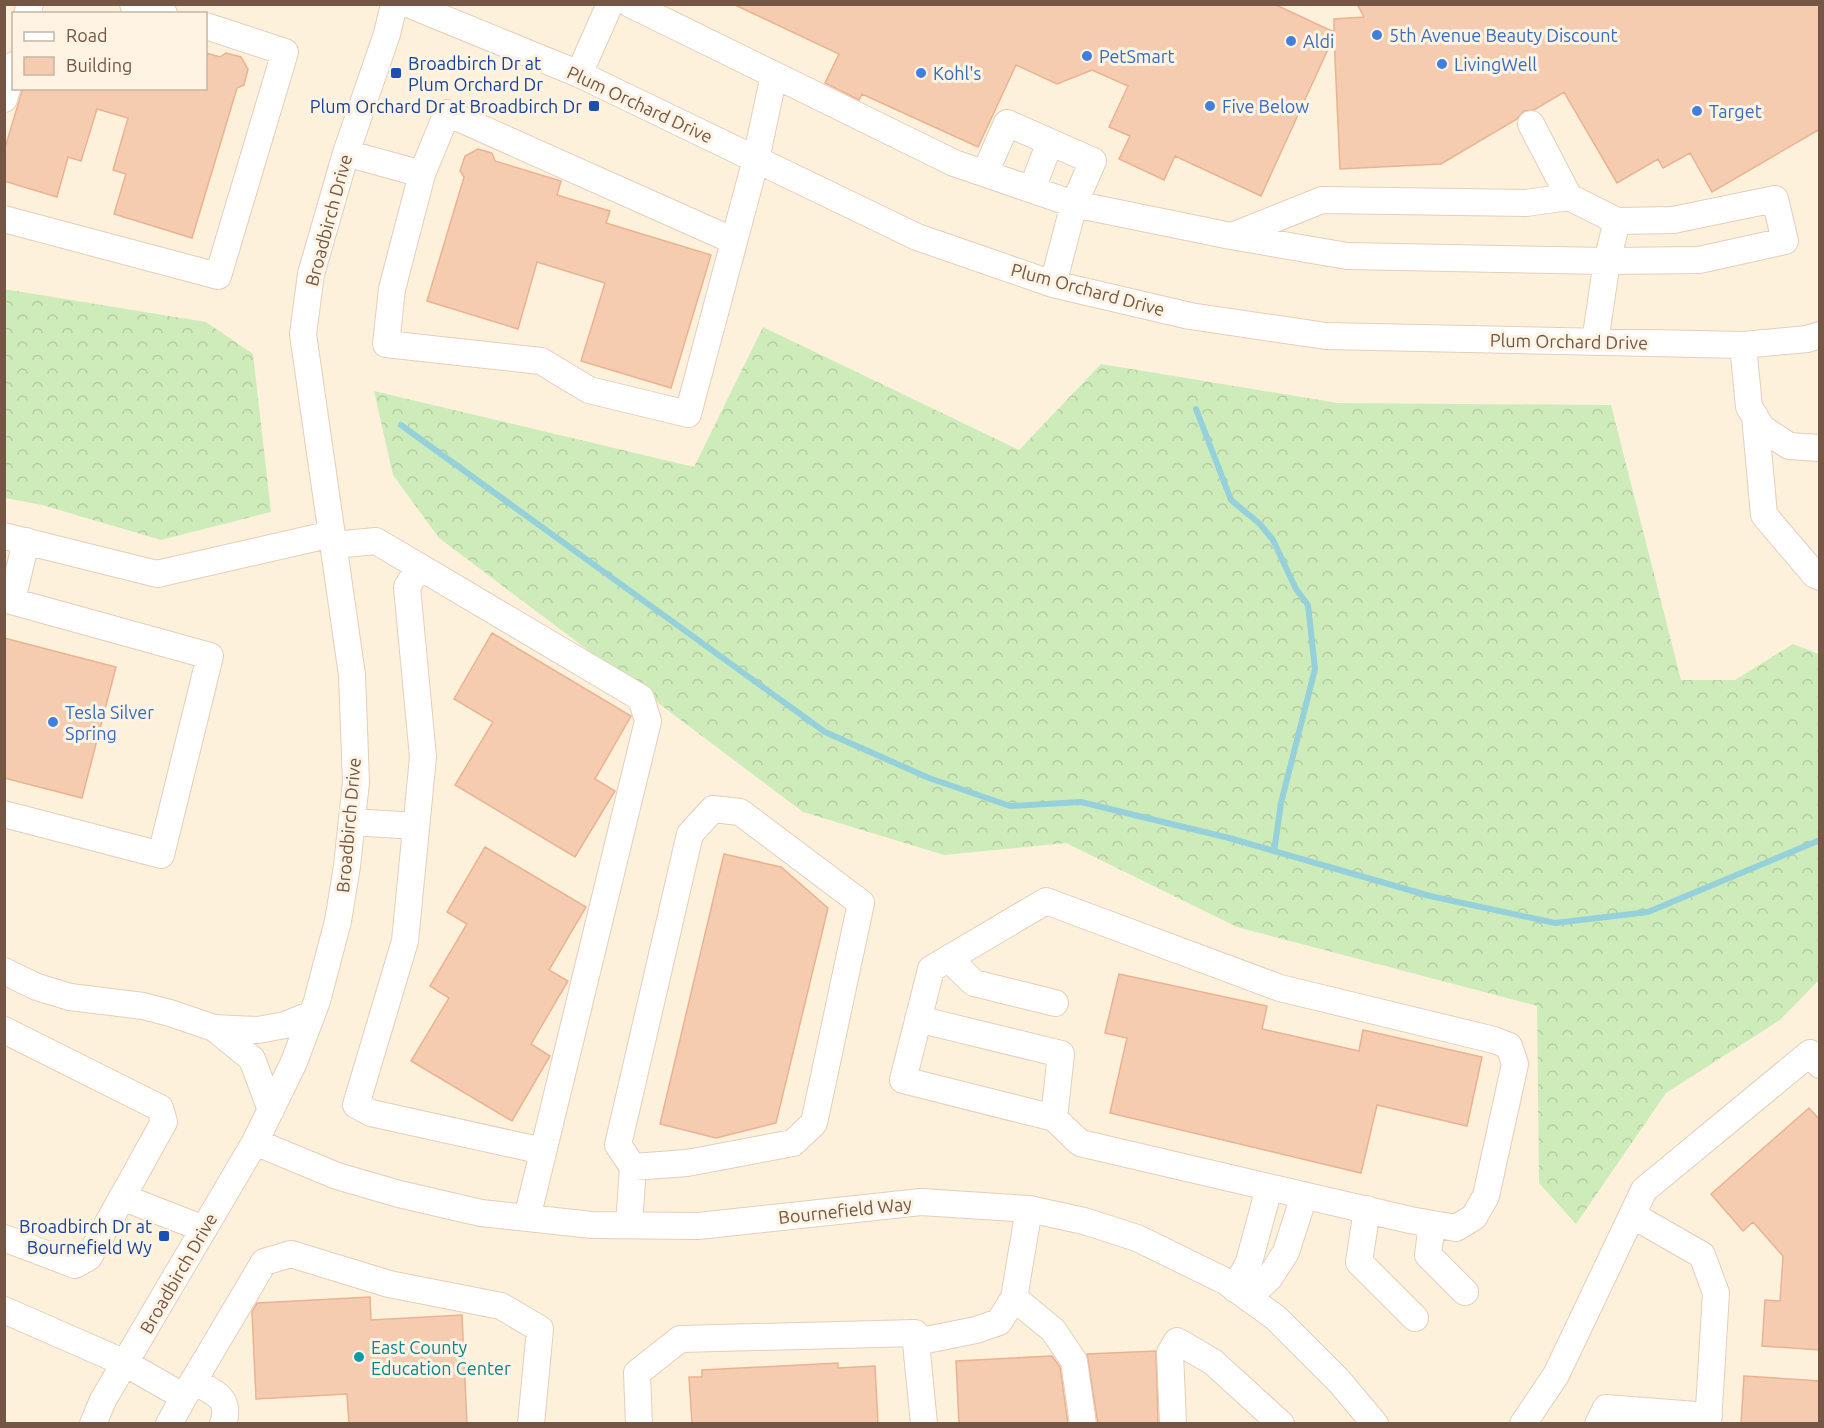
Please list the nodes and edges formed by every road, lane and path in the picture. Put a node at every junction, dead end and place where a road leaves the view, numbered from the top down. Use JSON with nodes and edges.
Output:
{"nodes":[{"id":1,"x":133,"y":4,"type":"edge"},
{"id":2,"x":376,"y":4,"type":"edge"},
{"id":3,"x":394,"y":4,"type":"edge"},
{"id":4,"x":408,"y":4,"type":"edge"},
{"id":5,"x":610,"y":4,"type":"edge"},
{"id":6,"x":630,"y":4,"type":"edge"},
{"id":7,"x":158,"y":12,"type":"edge"},
{"id":8,"x":207,"y":26,"type":"edge"},
{"id":9,"x":12,"y":72,"type":"edge"},
{"id":10,"x":579,"y":75,"type":"junction"},
{"id":11,"x":774,"y":75,"type":"junction"},
{"id":12,"x":4,"y":99,"type":"edge"},
{"id":13,"x":362,"y":106,"type":"junction"},
{"id":14,"x":1531,"y":124,"type":"dead end"},
{"id":15,"x":1050,"y":142,"type":"junction"},
{"id":16,"x":346,"y":153,"type":"junction"},
{"id":17,"x":756,"y":159,"type":"junction"},
{"id":18,"x":985,"y":173,"type":"junction"},
{"id":19,"x":423,"y":174,"type":"junction"},
{"id":20,"x":1032,"y":189,"type":"junction"},
{"id":21,"x":1569,"y":197,"type":"junction"},
{"id":22,"x":1074,"y":204,"type":"junction"},
{"id":23,"x":4,"y":219,"type":"edge"},
{"id":24,"x":1617,"y":221,"type":"junction"},
{"id":25,"x":1231,"y":236,"type":"junction"},
{"id":26,"x":734,"y":241,"type":"junction"},
{"id":27,"x":1606,"y":261,"type":"junction"},
{"id":28,"x":1053,"y":284,"type":"junction"},
{"id":29,"x":1820,"y":335,"type":"edge"},
{"id":30,"x":1595,"y":342,"type":"junction"},
{"id":31,"x":1743,"y":345,"type":"junction"},
{"id":32,"x":1755,"y":416,"type":"junction"},
{"id":33,"x":1820,"y":448,"type":"edge"},
{"id":34,"x":15,"y":539,"type":"edge"},
{"id":35,"x":333,"y":539,"type":"junction"},
{"id":36,"x":419,"y":567,"type":"junction"},
{"id":37,"x":1820,"y":577,"type":"edge"},
{"id":38,"x":8,"y":600,"type":"edge"},
{"id":39,"x":4,"y":814,"type":"edge"},
{"id":40,"x":352,"y":822,"type":"junction"},
{"id":41,"x":416,"y":826,"type":"junction"},
{"id":42,"x":949,"y":959,"type":"junction"},
{"id":43,"x":4,"y":971,"type":"edge"},
{"id":44,"x":1055,"y":1003,"type":"dead end"},
{"id":45,"x":312,"y":1014,"type":"junction"},
{"id":46,"x":918,"y":1019,"type":"junction"},
{"id":47,"x":214,"y":1028,"type":"junction"},
{"id":48,"x":4,"y":1030,"type":"edge"},
{"id":49,"x":1816,"y":1054,"type":"edge"},
{"id":50,"x":271,"y":1110,"type":"junction"},
{"id":51,"x":1054,"y":1118,"type":"junction"},
{"id":52,"x":255,"y":1142,"type":"junction"},
{"id":53,"x":543,"y":1151,"type":"junction"},
{"id":54,"x":633,"y":1167,"type":"junction"},
{"id":55,"x":1269,"y":1188,"type":"junction"},
{"id":56,"x":1304,"y":1196,"type":"junction"},
{"id":57,"x":122,"y":1197,"type":"junction"},
{"id":58,"x":1029,"y":1209,"type":"junction"},
{"id":59,"x":1367,"y":1209,"type":"junction"},
{"id":60,"x":1632,"y":1215,"type":"junction"},
{"id":61,"x":527,"y":1218,"type":"junction"},
{"id":62,"x":1432,"y":1224,"type":"junction"},
{"id":63,"x":629,"y":1225,"type":"junction"},
{"id":64,"x":204,"y":1229,"type":"junction"},
{"id":65,"x":4,"y":1238,"type":"edge"},
{"id":66,"x":1465,"y":1292,"type":"dead end"},
{"id":67,"x":1241,"y":1294,"type":"junction"},
{"id":68,"x":1014,"y":1298,"type":"junction"},
{"id":69,"x":4,"y":1310,"type":"edge"},
{"id":70,"x":1414,"y":1318,"type":"dead end"},
{"id":71,"x":916,"y":1342,"type":"junction"},
{"id":72,"x":125,"y":1363,"type":"junction"},
{"id":73,"x":188,"y":1389,"type":"junction"},
{"id":74,"x":1709,"y":1420,"type":"edge"},
{"id":75,"x":170,"y":1423,"type":"edge"},
{"id":76,"x":93,"y":1424,"type":"edge"},
{"id":77,"x":223,"y":1424,"type":"edge"},
{"id":78,"x":531,"y":1424,"type":"edge"},
{"id":79,"x":639,"y":1424,"type":"edge"},
{"id":80,"x":924,"y":1424,"type":"edge"},
{"id":81,"x":1083,"y":1424,"type":"edge"},
{"id":82,"x":1173,"y":1424,"type":"edge"},
{"id":83,"x":1281,"y":1424,"type":"edge"},
{"id":84,"x":1375,"y":1424,"type":"edge"},
{"id":85,"x":1523,"y":1424,"type":"edge"},
{"id":86,"x":1598,"y":1424,"type":"edge"}],
"edges":[{"from":1,"to":7,"type":"street"},
{"from":2,"to":13,"type":"street","name":"Broadbirch Drive"},
{"from":3,"to":13,"type":"street","name":"Broadbirch Drive"},
{"from":4,"to":10,"type":"street","name":"Plum Orchard Drive"},
{"from":5,"to":10,"type":"street"},
{"from":6,"to":11,"type":"street"},
{"from":8,"to":23,"type":"street"},
{"from":9,"to":12,"type":"street"},
{"from":10,"to":17,"type":"street","name":"Plum Orchard Drive"},
{"from":11,"to":17,"type":"street"},
{"from":11,"to":18,"type":"street"},
{"from":13,"to":16,"type":"street","name":"Broadbirch Drive"},
{"from":14,"to":21,"type":"street"},
{"from":15,"to":18,"type":"street"},
{"from":15,"to":20,"type":"street"},
{"from":15,"to":22,"type":"street"},
{"from":16,"to":19,"type":"street"},
{"from":16,"to":35,"type":"street","name":"Broadbirch Drive"},
{"from":17,"to":26,"type":"street"},
{"from":17,"to":28,"type":"street","name":"Plum Orchard Drive"},
{"from":18,"to":20,"type":"street"},
{"from":19,"to":26,"type":"street"},
{"from":19,"to":26,"type":"street"},
{"from":20,"to":22,"type":"street"},
{"from":21,"to":24,"type":"street"},
{"from":21,"to":25,"type":"street"},
{"from":22,"to":25,"type":"street"},
{"from":22,"to":28,"type":"street"},
{"from":24,"to":27,"type":"street"},
{"from":24,"to":27,"type":"street"},
{"from":25,"to":27,"type":"street"},
{"from":27,"to":30,"type":"street"},
{"from":28,"to":30,"type":"street","name":"Plum Orchard Drive"},
{"from":29,"to":31,"type":"street","name":"Plum Orchard Drive"},
{"from":30,"to":31,"type":"street","name":"Plum Orchard Drive"},
{"from":31,"to":32,"type":"street"},
{"from":32,"to":33,"type":"street"},
{"from":32,"to":37,"type":"street"},
{"from":34,"to":35,"type":"street"},
{"from":34,"to":38,"type":"street"},
{"from":35,"to":36,"type":"street"},
{"from":35,"to":40,"type":"street","name":"Broadbirch Drive"},
{"from":36,"to":41,"type":"street"},
{"from":36,"to":53,"type":"street"},
{"from":38,"to":39,"type":"street"},
{"from":40,"to":41,"type":"street"},
{"from":40,"to":45,"type":"street","name":"Broadbirch Drive"},
{"from":41,"to":53,"type":"street"},
{"from":42,"to":44,"type":"street"},
{"from":42,"to":46,"type":"street"},
{"from":42,"to":62,"type":"street"},
{"from":43,"to":47,"type":"street"},
{"from":45,"to":47,"type":"street"},
{"from":45,"to":50,"type":"street","name":"Broadbirch Drive"},
{"from":46,"to":51,"type":"street"},
{"from":46,"to":51,"type":"street"},
{"from":47,"to":50,"type":"street"},
{"from":48,"to":57,"type":"street"},
{"from":49,"to":60,"type":"street"},
{"from":50,"to":52,"type":"street","name":"Broadbirch Drive"},
{"from":51,"to":55,"type":"street"},
{"from":52,"to":61,"type":"street","name":"Bournefield Way"},
{"from":52,"to":64,"type":"street","name":"Broadbirch Drive"},
{"from":53,"to":61,"type":"street"},
{"from":54,"to":54,"type":"street"},
{"from":54,"to":63,"type":"street"},
{"from":55,"to":56,"type":"street"},
{"from":55,"to":67,"type":"street"},
{"from":56,"to":59,"type":"street"},
{"from":56,"to":67,"type":"street"},
{"from":57,"to":64,"type":"street"},
{"from":57,"to":65,"type":"street"},
{"from":58,"to":63,"type":"street","name":"Bournefield Way"},
{"from":58,"to":67,"type":"street","name":"Bournefield Way"},
{"from":58,"to":68,"type":"street"},
{"from":59,"to":62,"type":"street"},
{"from":59,"to":70,"type":"street"},
{"from":60,"to":74,"type":"street"},
{"from":60,"to":85,"type":"street"},
{"from":61,"to":63,"type":"street","name":"Bournefield Way"},
{"from":62,"to":66,"type":"street"},
{"from":64,"to":72,"type":"street","name":"Broadbirch Drive"},
{"from":67,"to":84,"type":"street","name":"Bournefield Way"},
{"from":68,"to":71,"type":"street"},
{"from":68,"to":81,"type":"street"},
{"from":69,"to":72,"type":"street"},
{"from":71,"to":79,"type":"street"},
{"from":71,"to":80,"type":"street"},
{"from":72,"to":73,"type":"street"},
{"from":72,"to":76,"type":"street","name":"Broadbirch Drive"},
{"from":73,"to":75,"type":"street"},
{"from":73,"to":77,"type":"street"},
{"from":73,"to":78,"type":"street"},
{"from":74,"to":86,"type":"street"},
{"from":82,"to":83,"type":"street"}]}
